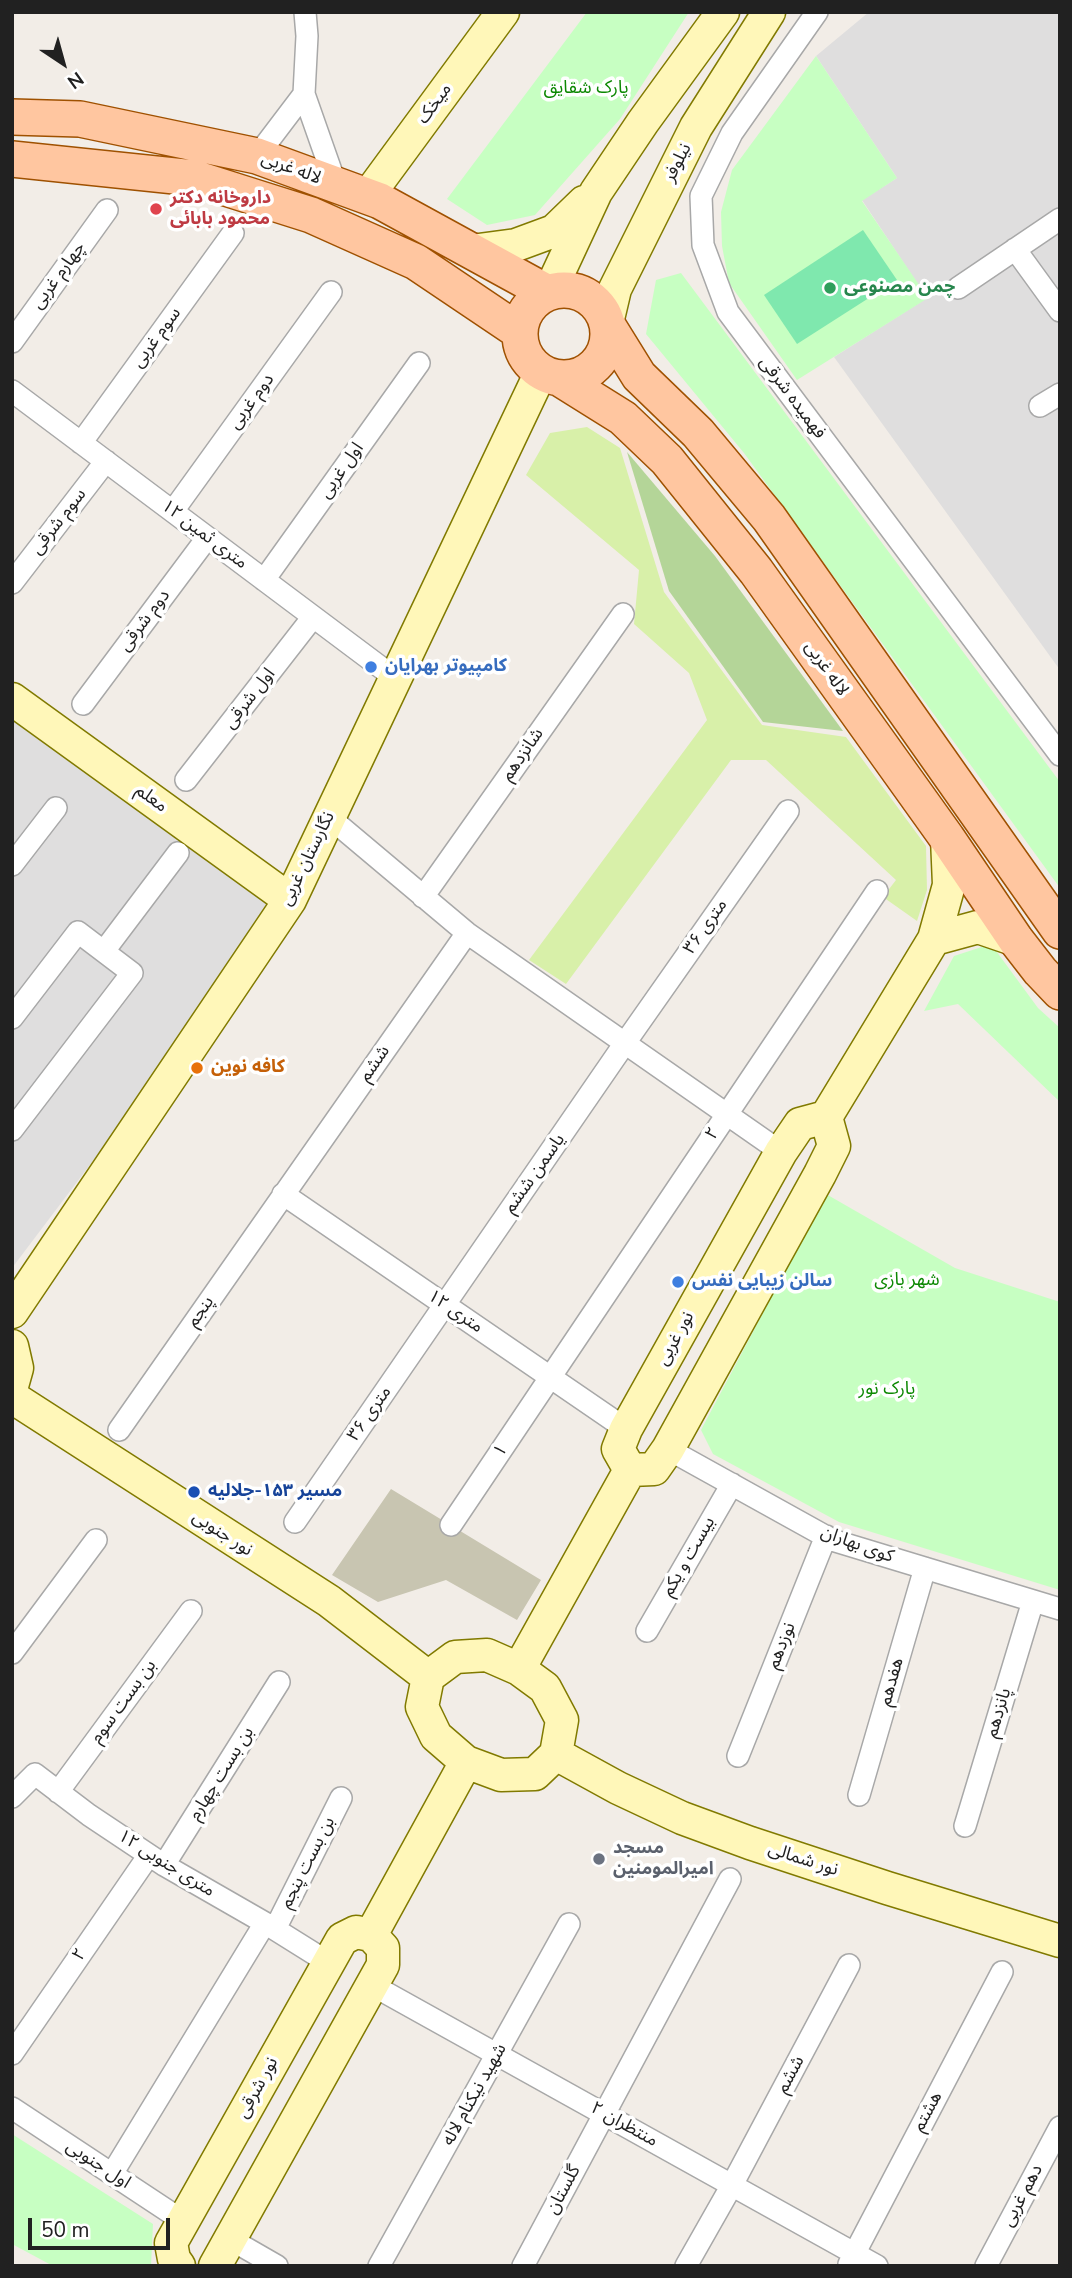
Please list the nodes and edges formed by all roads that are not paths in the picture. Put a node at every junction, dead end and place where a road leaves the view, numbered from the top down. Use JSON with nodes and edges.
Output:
{"nodes":[{"id":1,"x":305,"y":12,"type":"edge"},
{"id":2,"x":503,"y":12,"type":"edge"},
{"id":3,"x":723,"y":12,"type":"edge"},
{"id":4,"x":769,"y":12,"type":"edge"},
{"id":5,"x":817,"y":12,"type":"edge"},
{"id":6,"x":304,"y":94,"type":"junction"},
{"id":7,"x":12,"y":117,"type":"edge"},
{"id":8,"x":257,"y":156,"type":"junction"},
{"id":9,"x":12,"y":159,"type":"edge"},
{"id":10,"x":351,"y":191,"type":"junction"},
{"id":11,"x":596,"y":192,"type":"junction"},
{"id":12,"x":107,"y":210,"type":"dead end"},
{"id":13,"x":1060,"y":219,"type":"edge"},
{"id":14,"x":233,"y":233,"type":"dead end"},
{"id":15,"x":1016,"y":249,"type":"junction"},
{"id":16,"x":471,"y":251,"type":"junction"},
{"id":17,"x":958,"y":288,"type":"dead end"},
{"id":18,"x":331,"y":292,"type":"dead end"},
{"id":19,"x":549,"y":293,"type":"junction"},
{"id":20,"x":1060,"y":311,"type":"edge"},
{"id":21,"x":607,"y":324,"type":"junction"},
{"id":22,"x":520,"y":332,"type":"junction"},
{"id":23,"x":12,"y":342,"type":"edge"},
{"id":24,"x":419,"y":363,"type":"dead end"},
{"id":25,"x":550,"y":375,"type":"junction"},
{"id":26,"x":12,"y":391,"type":"edge"},
{"id":27,"x":1060,"y":394,"type":"edge"},
{"id":28,"x":1040,"y":406,"type":"dead end"},
{"id":29,"x":81,"y":443,"type":"junction"},
{"id":30,"x":106,"y":461,"type":"junction"},
{"id":31,"x":173,"y":511,"type":"junction"},
{"id":32,"x":207,"y":538,"type":"junction"},
{"id":33,"x":264,"y":580,"type":"junction"},
{"id":34,"x":12,"y":583,"type":"edge"},
{"id":35,"x":623,"y":614,"type":"dead end"},
{"id":36,"x":313,"y":617,"type":"junction"},
{"id":37,"x":395,"y":678,"type":"junction"},
{"id":38,"x":12,"y":699,"type":"edge"},
{"id":39,"x":83,"y":704,"type":"dead end"},
{"id":40,"x":1060,"y":755,"type":"edge"},
{"id":41,"x":186,"y":780,"type":"dead end"},
{"id":42,"x":56,"y":808,"type":"dead end"},
{"id":43,"x":788,"y":811,"type":"dead end"},
{"id":44,"x":329,"y":817,"type":"junction"},
{"id":45,"x":947,"y":838,"type":"junction"},
{"id":46,"x":178,"y":853,"type":"dead end"},
{"id":47,"x":12,"y":865,"type":"edge"},
{"id":48,"x":877,"y":891,"type":"dead end"},
{"id":49,"x":423,"y":897,"type":"junction"},
{"id":50,"x":289,"y":900,"type":"junction"},
{"id":51,"x":1060,"y":931,"type":"edge"},
{"id":52,"x":467,"y":933,"type":"junction"},
{"id":53,"x":934,"y":939,"type":"junction"},
{"id":54,"x":1016,"y":940,"type":"junction"},
{"id":55,"x":104,"y":951,"type":"junction"},
{"id":56,"x":1060,"y":992,"type":"edge"},
{"id":57,"x":13,"y":1015,"type":"edge"},
{"id":58,"x":625,"y":1043,"type":"junction"},
{"id":59,"x":727,"y":1114,"type":"junction"},
{"id":60,"x":826,"y":1117,"type":"junction"},
{"id":61,"x":12,"y":1130,"type":"edge"},
{"id":62,"x":780,"y":1152,"type":"junction"},
{"id":63,"x":283,"y":1194,"type":"junction"},
{"id":64,"x":445,"y":1305,"type":"junction"},
{"id":65,"x":12,"y":1312,"type":"edge"},
{"id":66,"x":12,"y":1346,"type":"edge"},
{"id":67,"x":551,"y":1377,"type":"junction"},
{"id":68,"x":12,"y":1386,"type":"edge"},
{"id":69,"x":12,"y":1398,"type":"edge"},
{"id":70,"x":626,"y":1429,"type":"junction"},
{"id":71,"x":119,"y":1430,"type":"dead end"},
{"id":72,"x":668,"y":1448,"type":"junction"},
{"id":73,"x":630,"y":1470,"type":"junction"},
{"id":74,"x":732,"y":1484,"type":"junction"},
{"id":75,"x":295,"y":1522,"type":"dead end"},
{"id":76,"x":451,"y":1525,"type":"dead end"},
{"id":77,"x":826,"y":1536,"type":"junction"},
{"id":78,"x":96,"y":1540,"type":"dead end"},
{"id":79,"x":925,"y":1568,"type":"junction"},
{"id":80,"x":1033,"y":1601,"type":"junction"},
{"id":81,"x":1060,"y":1609,"type":"edge"},
{"id":82,"x":191,"y":1611,"type":"dead end"},
{"id":83,"x":647,"y":1631,"type":"dead end"},
{"id":84,"x":12,"y":1653,"type":"edge"},
{"id":85,"x":519,"y":1668,"type":"junction"},
{"id":86,"x":428,"y":1677,"type":"junction"},
{"id":87,"x":279,"y":1682,"type":"dead end"},
{"id":88,"x":556,"y":1754,"type":"junction"},
{"id":89,"x":738,"y":1756,"type":"dead end"},
{"id":90,"x":466,"y":1762,"type":"junction"},
{"id":91,"x":58,"y":1792,"type":"junction"},
{"id":92,"x":859,"y":1795,"type":"dead end"},
{"id":93,"x":12,"y":1797,"type":"edge"},
{"id":94,"x":341,"y":1798,"type":"dead end"},
{"id":95,"x":965,"y":1826,"type":"dead end"},
{"id":96,"x":156,"y":1860,"type":"junction"},
{"id":97,"x":730,"y":1879,"type":"dead end"},
{"id":98,"x":569,"y":1924,"type":"dead end"},
{"id":99,"x":270,"y":1926,"type":"junction"},
{"id":100,"x":371,"y":1935,"type":"junction"},
{"id":101,"x":1060,"y":1941,"type":"edge"},
{"id":102,"x":329,"y":1963,"type":"junction"},
{"id":103,"x":849,"y":1965,"type":"dead end"},
{"id":104,"x":1002,"y":1972,"type":"dead end"},
{"id":105,"x":372,"y":1985,"type":"junction"},
{"id":106,"x":12,"y":2054,"type":"edge"},
{"id":107,"x":498,"y":2055,"type":"junction"},
{"id":108,"x":12,"y":2108,"type":"edge"},
{"id":109,"x":604,"y":2114,"type":"junction"},
{"id":110,"x":1060,"y":2127,"type":"edge"},
{"id":111,"x":112,"y":2174,"type":"junction"},
{"id":112,"x":732,"y":2185,"type":"junction"},
{"id":113,"x":183,"y":2221,"type":"junction"},
{"id":114,"x":223,"y":2252,"type":"edge"},
{"id":115,"x":851,"y":2259,"type":"edge"},
{"id":116,"x":179,"y":2266,"type":"edge"},
{"id":117,"x":277,"y":2266,"type":"edge"},
{"id":118,"x":379,"y":2266,"type":"edge"},
{"id":119,"x":523,"y":2266,"type":"edge"},
{"id":120,"x":687,"y":2266,"type":"edge"},
{"id":121,"x":877,"y":2266,"type":"edge"},
{"id":122,"x":986,"y":2266,"type":"edge"}],
"edges":[{"from":1,"to":6,"type":"street"},
{"from":2,"to":10,"type":"street","name":"میخک"},
{"from":3,"to":11,"type":"street"},
{"from":4,"to":21,"type":"street","name":"نیلوفر"},
{"from":5,"to":40,"type":"street","name":"فهمیده شرقی"},
{"from":6,"to":8,"type":"street"},
{"from":6,"to":10,"type":"street"},
{"from":7,"to":8,"type":"main road","name":"لاله غربی"},
{"from":8,"to":10,"type":"main road","name":"لاله غربی"},
{"from":9,"to":22,"type":"main road","name":"لاله غربی"},
{"from":10,"to":16,"type":"main road","name":"لاله غربی"},
{"from":11,"to":16,"type":"street"},
{"from":11,"to":19,"type":"street"},
{"from":12,"to":23,"type":"street","name":"چهارم غربی"},
{"from":13,"to":15,"type":"street"},
{"from":14,"to":29,"type":"street","name":"سوم غربی"},
{"from":15,"to":17,"type":"street"},
{"from":15,"to":20,"type":"street"},
{"from":16,"to":19,"type":"main road","name":"لاله غربی"},
{"from":18,"to":31,"type":"street","name":"دوم غربی"},
{"from":19,"to":21,"type":"main road"},
{"from":19,"to":22,"type":"main road"},
{"from":21,"to":25,"type":"main road"},
{"from":21,"to":51,"type":"main road"},
{"from":22,"to":25,"type":"main road"},
{"from":24,"to":33,"type":"street","name":"اول غربی"},
{"from":25,"to":37,"type":"street","name":"نگارستان غربی"},
{"from":25,"to":45,"type":"main road","name":"لاله غربی"},
{"from":26,"to":29,"type":"street","name":"۱۲ متری ثمین"},
{"from":27,"to":28,"type":"street"},
{"from":29,"to":30,"type":"street","name":"۱۲ متری ثمین"},
{"from":30,"to":31,"type":"street","name":"۱۲ متری ثمین"},
{"from":30,"to":34,"type":"street","name":"سوم شرقی"},
{"from":31,"to":32,"type":"street","name":"۱۲ متری ثمین"},
{"from":32,"to":33,"type":"street","name":"۱۲ متری ثمین"},
{"from":32,"to":39,"type":"street","name":"دوم شرقی"},
{"from":33,"to":36,"type":"street","name":"۱۲ متری ثمین"},
{"from":35,"to":49,"type":"street","name":"شانزدهم"},
{"from":36,"to":37,"type":"street","name":"۱۲ متری ثمین"},
{"from":36,"to":41,"type":"street","name":"اول شرقی"},
{"from":37,"to":44,"type":"street","name":"نگارستان غربی"},
{"from":38,"to":50,"type":"street","name":"معلم"},
{"from":42,"to":47,"type":"street"},
{"from":43,"to":58,"type":"street","name":"۳۶ متری"},
{"from":44,"to":49,"type":"street"},
{"from":44,"to":50,"type":"street","name":"نگارستان غربی"},
{"from":45,"to":53,"type":"street"},
{"from":45,"to":54,"type":"main road","name":"لاله غربی"},
{"from":46,"to":55,"type":"street"},
{"from":48,"to":59,"type":"street","name":"۲"},
{"from":49,"to":52,"type":"street"},
{"from":50,"to":65,"type":"street","name":"نگارستان غربی"},
{"from":52,"to":58,"type":"street"},
{"from":52,"to":63,"type":"street","name":"ششم"},
{"from":53,"to":54,"type":"street"},
{"from":53,"to":60,"type":"street"},
{"from":54,"to":56,"type":"main road","name":"لاله غربی"},
{"from":55,"to":57,"type":"street"},
{"from":55,"to":61,"type":"street"},
{"from":58,"to":59,"type":"street"},
{"from":58,"to":64,"type":"street","name":"یاسمن ششم"},
{"from":59,"to":62,"type":"street"},
{"from":59,"to":67,"type":"street","name":"۲"},
{"from":60,"to":62,"type":"street","name":"نور غربی"},
{"from":60,"to":72,"type":"street"},
{"from":62,"to":70,"type":"street","name":"نور غربی"},
{"from":63,"to":64,"type":"street","name":"۱۲ متری"},
{"from":63,"to":71,"type":"street","name":"پنجم"},
{"from":64,"to":67,"type":"street","name":"۱۲ متری"},
{"from":64,"to":75,"type":"street","name":"۳۶ متری"},
{"from":66,"to":68,"type":"street"},
{"from":67,"to":70,"type":"street","name":"۱۲ متری"},
{"from":67,"to":76,"type":"street","name":"۱"},
{"from":69,"to":86,"type":"street","name":"نور جنوبی"},
{"from":70,"to":73,"type":"street","name":"نور غربی"},
{"from":72,"to":73,"type":"street"},
{"from":72,"to":74,"type":"street","name":"کوی بهاران"},
{"from":73,"to":85,"type":"street"},
{"from":74,"to":77,"type":"street","name":"کوی بهاران"},
{"from":74,"to":83,"type":"street","name":"بیست و یکم"},
{"from":77,"to":79,"type":"street","name":"کوی بهاران"},
{"from":77,"to":89,"type":"street","name":"نوزدهم"},
{"from":78,"to":84,"type":"street"},
{"from":79,"to":80,"type":"street","name":"کوی بهاران"},
{"from":79,"to":92,"type":"street","name":"هفدهم"},
{"from":80,"to":81,"type":"street","name":"کوی بهاران"},
{"from":80,"to":95,"type":"street","name":"پانزدهم"},
{"from":82,"to":91,"type":"street","name":"بن بست سوم"},
{"from":85,"to":86,"type":"street"},
{"from":85,"to":88,"type":"street"},
{"from":86,"to":90,"type":"street"},
{"from":87,"to":96,"type":"street","name":"بن بست چهارم"},
{"from":88,"to":90,"type":"street"},
{"from":88,"to":101,"type":"street","name":"نور شمالی"},
{"from":90,"to":100,"type":"street"},
{"from":91,"to":93,"type":"street","name":"۱۲ متری جنوبی"},
{"from":91,"to":96,"type":"street","name":"۱۲ متری جنوبی"},
{"from":94,"to":99,"type":"street","name":"بن بست پنجم"},
{"from":96,"to":99,"type":"street","name":"۱۲ متری جنوبی"},
{"from":96,"to":106,"type":"street","name":"۲"},
{"from":97,"to":109,"type":"street","name":"گلستان"},
{"from":98,"to":107,"type":"street","name":"شهید نیکنام لاله"},
{"from":99,"to":102,"type":"street","name":"۱۲ متری جنوبی"},
{"from":99,"to":111,"type":"street","name":"بن بست پنجم"},
{"from":100,"to":102,"type":"street","name":"نور شرقی"},
{"from":100,"to":105,"type":"street"},
{"from":102,"to":113,"type":"street","name":"نور شرقی"},
{"from":103,"to":112,"type":"street","name":"ششم"},
{"from":104,"to":115,"type":"street","name":"هشتم"},
{"from":105,"to":107,"type":"street","name":"منتظران ۲"},
{"from":105,"to":114,"type":"street"},
{"from":107,"to":109,"type":"street","name":"منتظران ۲"},
{"from":107,"to":118,"type":"street","name":"شهید نیکنام لاله"},
{"from":108,"to":111,"type":"street","name":"اول جنوبی"},
{"from":109,"to":112,"type":"street","name":"منتظران ۲"},
{"from":109,"to":119,"type":"street","name":"گلستان"},
{"from":110,"to":122,"type":"street","name":"دهم غربی"},
{"from":111,"to":113,"type":"street","name":"اول جنوبی"},
{"from":112,"to":115,"type":"street","name":"منتظران ۲"},
{"from":112,"to":120,"type":"street","name":"ششم"},
{"from":113,"to":116,"type":"street","name":"نور شرقی"},
{"from":114,"to":117,"type":"street"},
{"from":115,"to":121,"type":"street","name":"منتظران ۲"}]}
